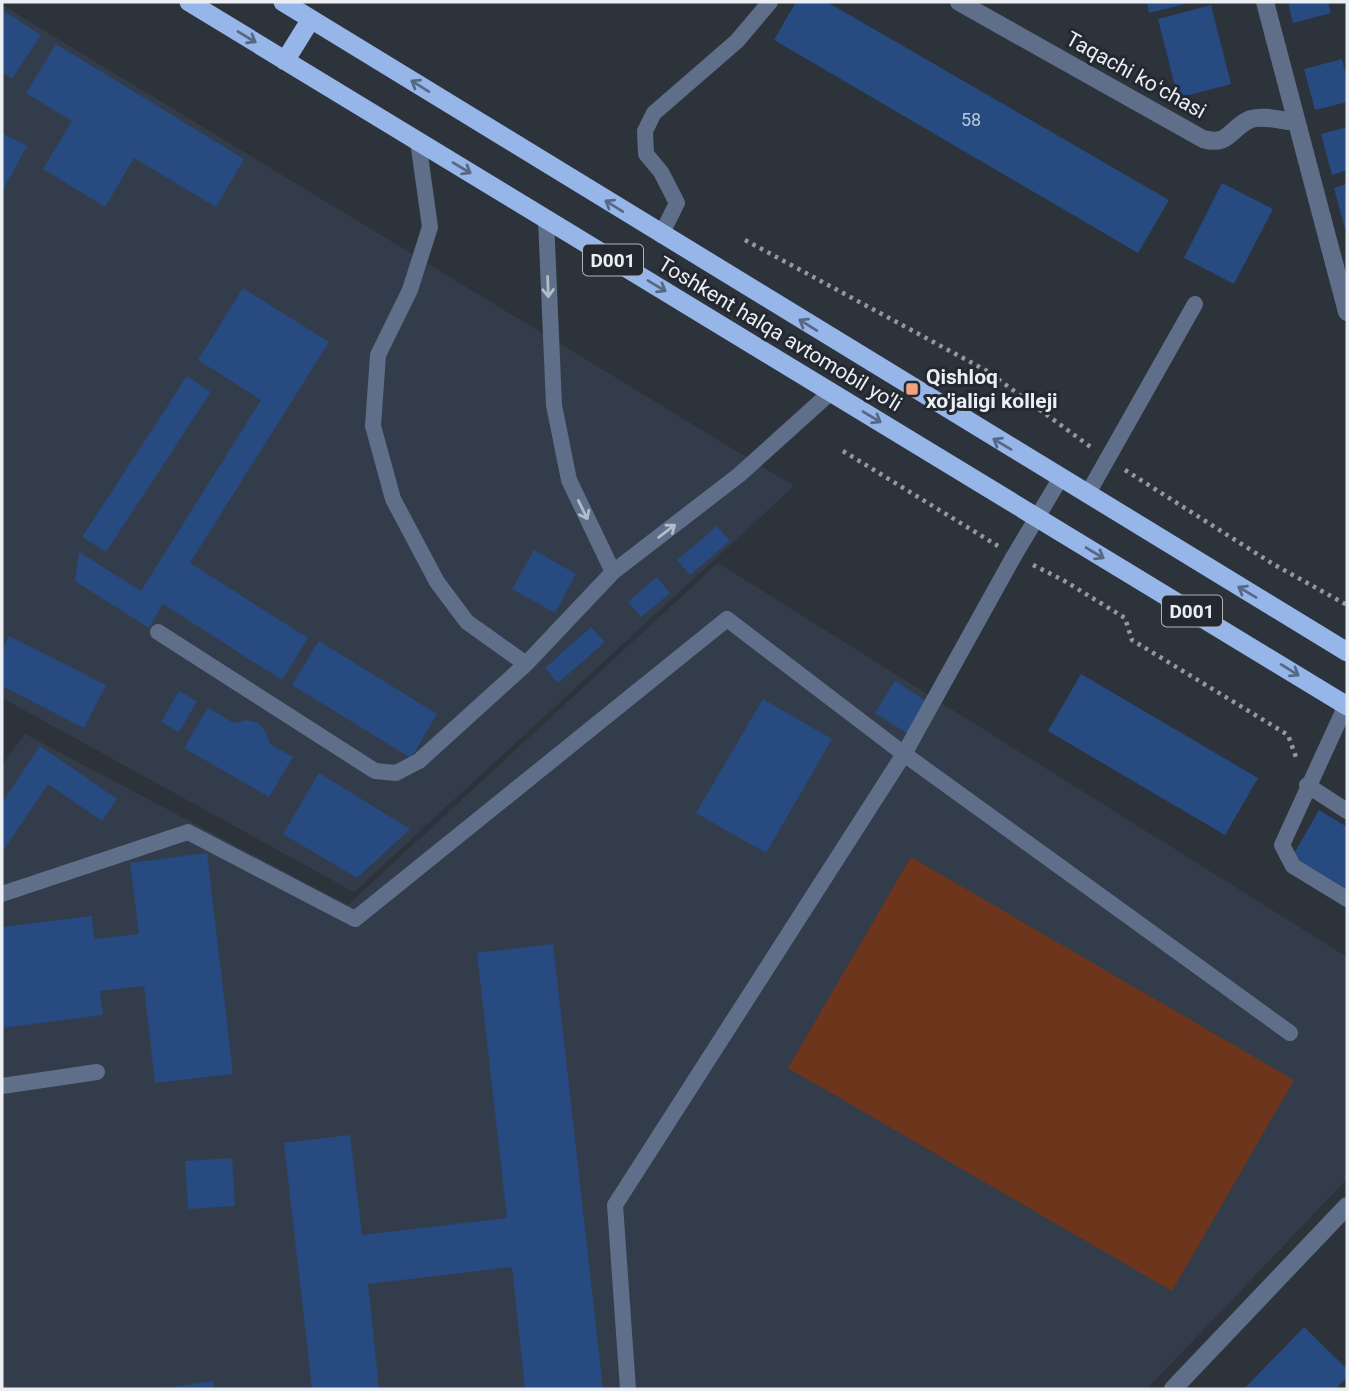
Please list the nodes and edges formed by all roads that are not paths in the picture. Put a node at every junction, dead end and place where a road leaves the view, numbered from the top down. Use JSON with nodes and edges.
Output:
{"nodes":[{"id":1,"x":189,"y":2,"type":"edge"},
{"id":2,"x":283,"y":2,"type":"edge"},
{"id":3,"x":769,"y":2,"type":"edge"},
{"id":4,"x":958,"y":2,"type":"edge"},
{"id":5,"x":1265,"y":2,"type":"edge"},
{"id":6,"x":311,"y":19,"type":"junction"},
{"id":7,"x":285,"y":61,"type":"junction"},
{"id":8,"x":1296,"y":122,"type":"junction"},
{"id":9,"x":418,"y":141,"type":"junction"},
{"id":10,"x":546,"y":219,"type":"junction"},
{"id":11,"x":661,"y":235,"type":"junction"},
{"id":12,"x":1340,"y":247,"type":"edge"},
{"id":13,"x":1195,"y":304,"type":"dead end"},
{"id":14,"x":1347,"y":312,"type":"edge"},
{"id":15,"x":831,"y":392,"type":"junction"},
{"id":16,"x":1060,"y":479,"type":"junction"},
{"id":17,"x":1087,"y":495,"type":"junction"},
{"id":18,"x":1036,"y":517,"type":"junction"},
{"id":19,"x":613,"y":572,"type":"junction"},
{"id":20,"x":158,"y":632,"type":"dead end"},
{"id":21,"x":1347,"y":652,"type":"edge"},
{"id":22,"x":526,"y":664,"type":"junction"},
{"id":23,"x":1346,"y":705,"type":"edge"},
{"id":24,"x":904,"y":754,"type":"junction"},
{"id":25,"x":1307,"y":785,"type":"junction"},
{"id":26,"x":1347,"y":811,"type":"edge"},
{"id":27,"x":2,"y":894,"type":"edge"},
{"id":28,"x":1347,"y":899,"type":"edge"},
{"id":29,"x":1290,"y":1033,"type":"dead end"},
{"id":30,"x":97,"y":1072,"type":"dead end"},
{"id":31,"x":2,"y":1086,"type":"edge"},
{"id":32,"x":1347,"y":1206,"type":"edge"},
{"id":33,"x":628,"y":1389,"type":"edge"},
{"id":34,"x":1173,"y":1389,"type":"edge"}],
"edges":[{"from":1,"to":7,"type":"highway","name":"Toshkent halqa avtomobil yo'li","number":"D001","one_way":true},
{"from":2,"to":6,"type":"highway","name":"Toshkent halqa avtomobil yo'li","number":"D001"},
{"from":3,"to":11,"type":"lane"},
{"from":4,"to":8,"type":"street","name":"Taqachi koʻchasi"},
{"from":5,"to":8,"type":"street"},
{"from":6,"to":7,"type":"highway"},
{"from":11,"to":6,"type":"highway","name":"Toshkent halqa avtomobil yo'li","number":"D001","one_way":true},
{"from":7,"to":9,"type":"highway","name":"Toshkent halqa avtomobil yo'li","number":"D001"},
{"from":8,"to":12,"type":"street"},
{"from":9,"to":10,"type":"highway","name":"Toshkent halqa avtomobil yo'li","number":"D001","one_way":true},
{"from":9,"to":22,"type":"lane"},
{"from":10,"to":15,"type":"highway","name":"Toshkent halqa avtomobil yo'li","number":"D001","one_way":true},
{"from":10,"to":19,"type":"lane","one_way":true},
{"from":16,"to":11,"type":"highway","name":"Toshkent halqa avtomobil yo'li","number":"D001","one_way":true},
{"from":12,"to":14,"type":"street"},
{"from":13,"to":17,"type":"lane"},
{"from":15,"to":18,"type":"highway","name":"Toshkent halqa avtomobil yo'li","number":"D001","one_way":true},
{"from":19,"to":15,"type":"lane","one_way":true},
{"from":16,"to":17,"type":"highway","name":"Toshkent halqa avtomobil yo'li","number":"D001"},
{"from":16,"to":18,"type":"lane"},
{"from":21,"to":17,"type":"highway","name":"Toshkent halqa avtomobil yo'li","number":"D001","one_way":true},
{"from":18,"to":23,"type":"highway","name":"Toshkent halqa avtomobil yo'li","number":"D001","one_way":true},
{"from":18,"to":24,"type":"lane"},
{"from":19,"to":22,"type":"lane"},
{"from":20,"to":22,"type":"lane"},
{"from":23,"to":25,"type":"lane"},
{"from":24,"to":27,"type":"lane"},
{"from":24,"to":29,"type":"lane"},
{"from":24,"to":33,"type":"lane"},
{"from":25,"to":26,"type":"lane"},
{"from":25,"to":28,"type":"lane"},
{"from":30,"to":31,"type":"lane"},
{"from":32,"to":34,"type":"street"}]}
